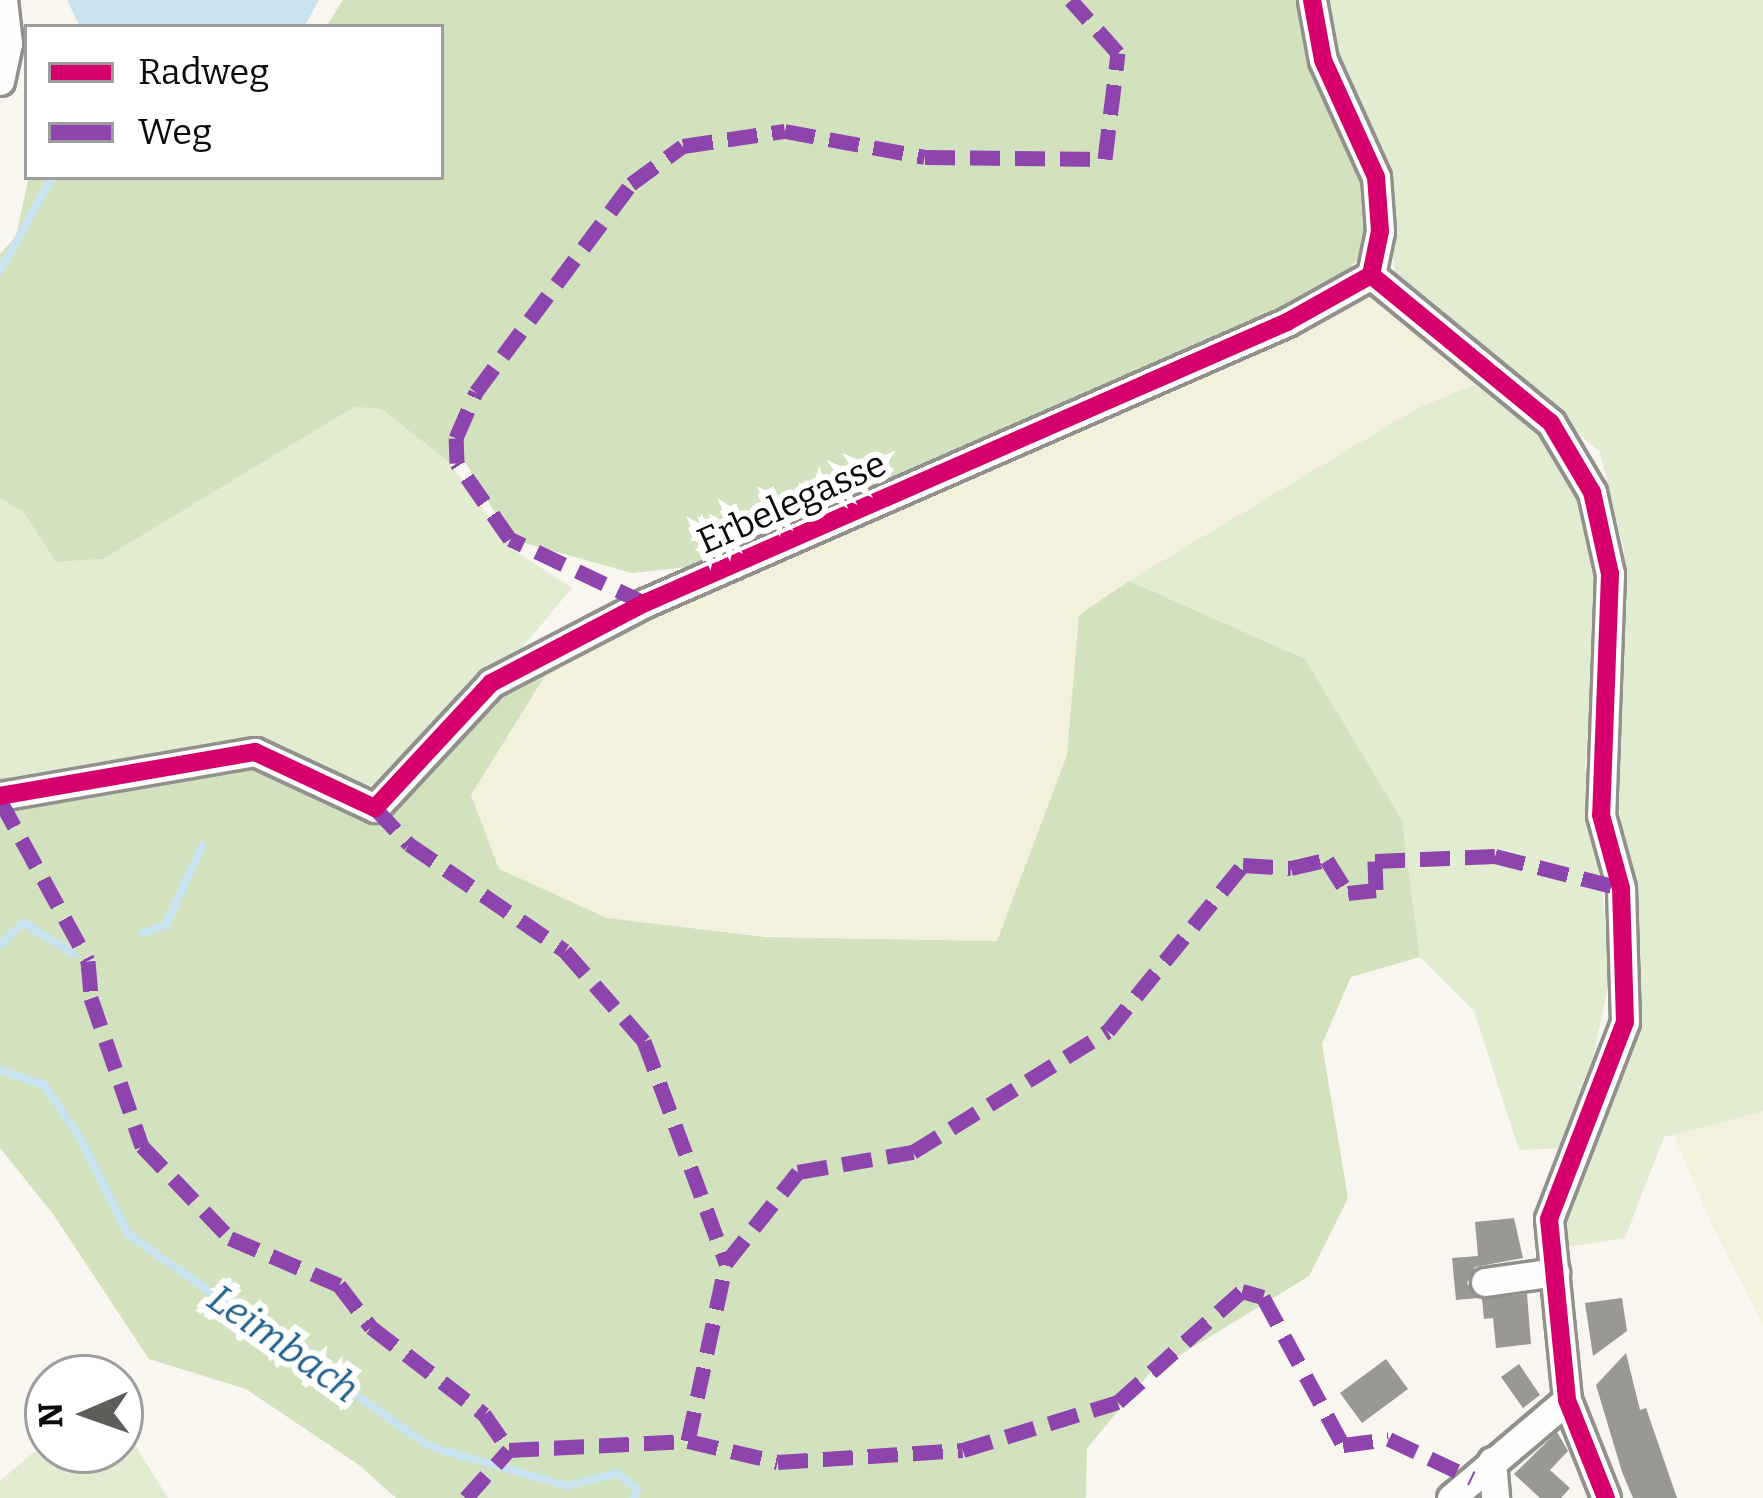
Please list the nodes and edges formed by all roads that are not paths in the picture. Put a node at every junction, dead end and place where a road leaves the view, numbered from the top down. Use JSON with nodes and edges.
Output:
{"nodes":[{"id":1,"x":3,"y":0,"type":"edge"},
{"id":2,"x":1312,"y":0,"type":"edge"},
{"id":3,"x":0,"y":81,"type":"edge"},
{"id":4,"x":1371,"y":275,"type":"junction"},
{"id":5,"x":0,"y":796,"type":"edge"},
{"id":6,"x":1555,"y":1272,"type":"junction"},
{"id":7,"x":1484,"y":1282,"type":"dead end"},
{"id":8,"x":1567,"y":1400,"type":"junction"},
{"id":9,"x":1492,"y":1461,"type":"junction"},
{"id":10,"x":1450,"y":1498,"type":"edge"},
{"id":11,"x":1495,"y":1498,"type":"edge"},
{"id":12,"x":1606,"y":1498,"type":"edge"}],
"edges":[{"from":1,"to":3,"type":"street"},
{"from":2,"to":4,"type":"street"},
{"from":4,"to":5,"type":"street","name":"Erbelegasse"},
{"from":4,"to":6,"type":"street"},
{"from":6,"to":7,"type":"street"},
{"from":6,"to":8,"type":"street"},
{"from":8,"to":9,"type":"street"},
{"from":8,"to":12,"type":"street"},
{"from":9,"to":10,"type":"street"},
{"from":9,"to":11,"type":"street"}]}
